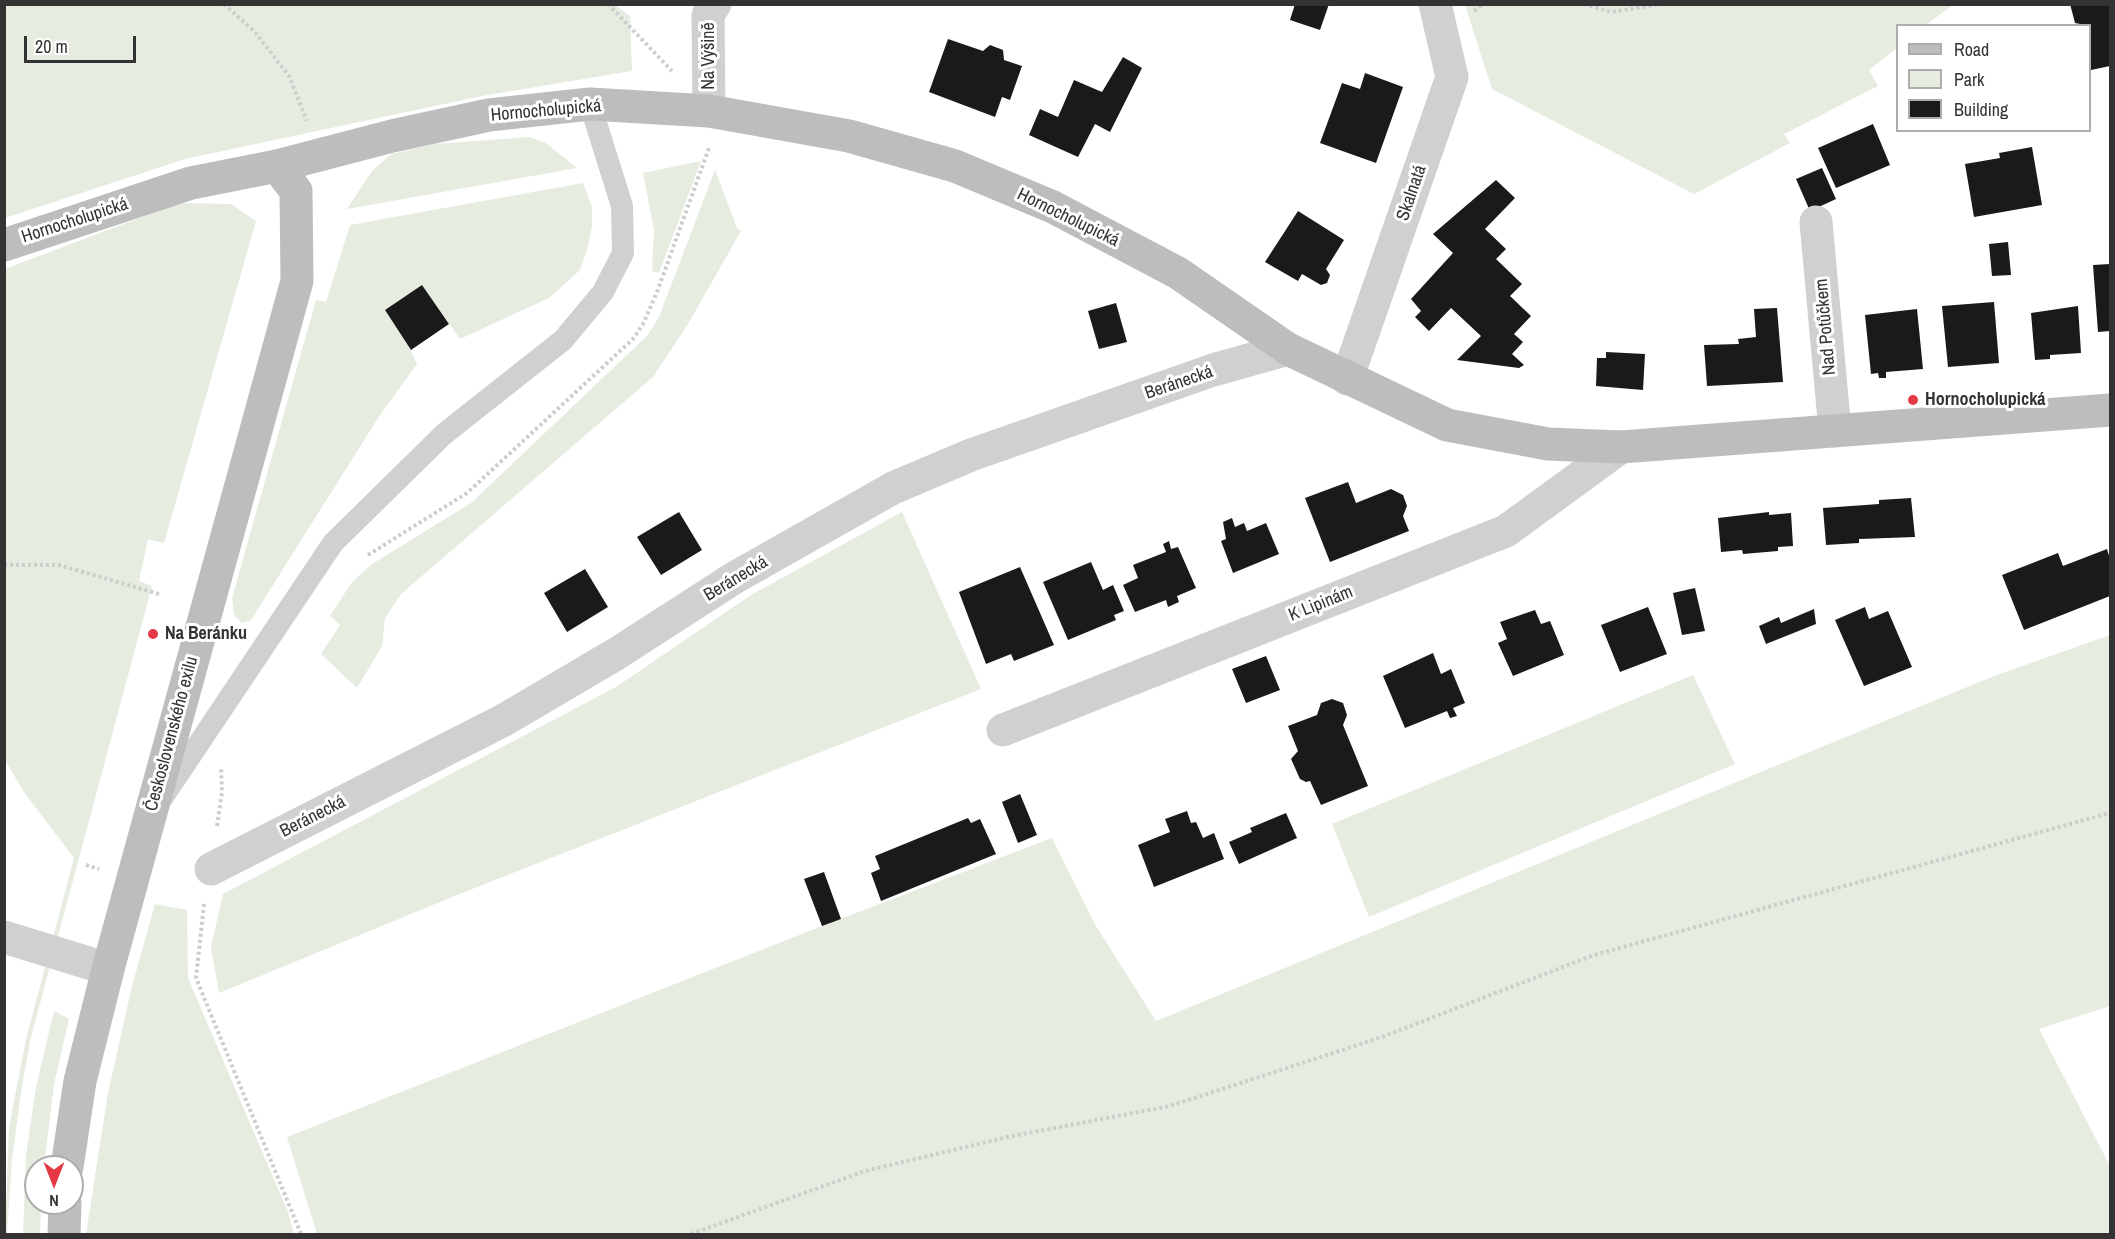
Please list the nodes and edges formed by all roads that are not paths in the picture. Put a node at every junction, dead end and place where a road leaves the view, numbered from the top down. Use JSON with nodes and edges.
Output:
{"nodes":[{"id":1,"x":716,"y":4,"type":"edge"},
{"id":2,"x":1435,"y":4,"type":"edge"},
{"id":3,"x":590,"y":104,"type":"junction"},
{"id":4,"x":709,"y":111,"type":"junction"},
{"id":5,"x":277,"y":166,"type":"junction"},
{"id":6,"x":1816,"y":222,"type":"dead end"},
{"id":7,"x":4,"y":245,"type":"edge"},
{"id":8,"x":1288,"y":349,"type":"junction"},
{"id":9,"x":1347,"y":379,"type":"junction"},
{"id":10,"x":2110,"y":410,"type":"edge"},
{"id":11,"x":1835,"y":431,"type":"junction"},
{"id":12,"x":1621,"y":447,"type":"junction"},
{"id":13,"x":1003,"y":730,"type":"dead end"},
{"id":14,"x":149,"y":818,"type":"junction"},
{"id":15,"x":211,"y":869,"type":"road end"},
{"id":16,"x":4,"y":937,"type":"edge"},
{"id":17,"x":108,"y":969,"type":"junction"},
{"id":18,"x":69,"y":1155,"type":"edge"},
{"id":19,"x":65,"y":1215,"type":"edge"},
{"id":20,"x":64,"y":1234,"type":"edge"}],
"edges":[{"from":1,"to":4,"type":"street","name":"Na Výšině"},
{"from":2,"to":9,"type":"street","name":"Skalnatá"},
{"from":3,"to":4,"type":"street","name":"Hornocholupická"},
{"from":3,"to":5,"type":"street","name":"Hornocholupická"},
{"from":3,"to":14,"type":"lane"},
{"from":4,"to":8,"type":"street","name":"Hornocholupická"},
{"from":5,"to":7,"type":"street","name":"Hornocholupická"},
{"from":5,"to":14,"type":"street","name":"Československého exilu"},
{"from":6,"to":11,"type":"street","name":"Nad Potůčkem"},
{"from":8,"to":9,"type":"street","name":"Hornocholupická"},
{"from":8,"to":15,"type":"street","name":"Beránecká"},
{"from":9,"to":12,"type":"street","name":"Hornocholupická"},
{"from":10,"to":11,"type":"street","name":"Hornocholupická"},
{"from":11,"to":12,"type":"street","name":"Hornocholupická"},
{"from":12,"to":13,"type":"street","name":"K Lipinám"},
{"from":14,"to":17,"type":"street","name":"Československého exilu"},
{"from":16,"to":17,"type":"street"},
{"from":17,"to":18,"type":"street","name":"Československého exilu"},
{"from":19,"to":20,"type":"street"}]}
